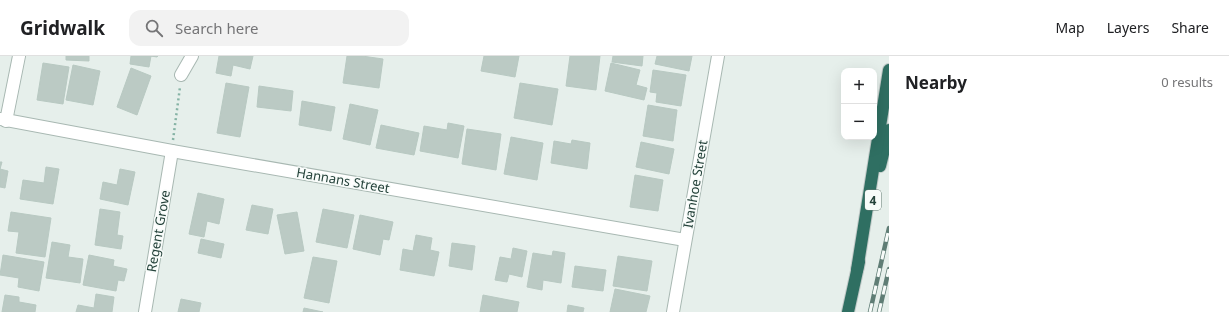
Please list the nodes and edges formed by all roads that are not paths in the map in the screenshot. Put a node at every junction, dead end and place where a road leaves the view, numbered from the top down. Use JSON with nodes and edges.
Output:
{"nodes":[{"id":1,"x":19,"y":56,"type":"edge"},
{"id":2,"x":192,"y":56,"type":"edge"},
{"id":3,"x":718,"y":56,"type":"edge"},
{"id":4,"x":889,"y":70,"type":"edge"},
{"id":5,"x":181,"y":75,"type":"road end"},
{"id":6,"x":3,"y":120,"type":"edge"},
{"id":7,"x":889,"y":130,"type":"edge"},
{"id":8,"x":172,"y":151,"type":"junction"},
{"id":9,"x":686,"y":240,"type":"junction"},
{"id":10,"x":857,"y":270,"type":"junction"},
{"id":11,"x":145,"y":312,"type":"edge"},
{"id":12,"x":673,"y":312,"type":"edge"},
{"id":13,"x":848,"y":312,"type":"edge"}],
"edges":[{"from":1,"to":6,"type":"street"},
{"from":2,"to":5,"type":"street"},
{"from":3,"to":9,"type":"street","name":"Ivanhoe Street"},
{"from":4,"to":10,"type":"highway"},
{"from":6,"to":8,"type":"street","name":"Hannans Street"},
{"from":7,"to":10,"type":"highway","number":"4"},
{"from":8,"to":9,"type":"street","name":"Hannans Street"},
{"from":8,"to":11,"type":"street","name":"Regent Grove"},
{"from":9,"to":12,"type":"street","name":"Ivanhoe Street"},
{"from":10,"to":13,"type":"highway","number":"4"}]}
